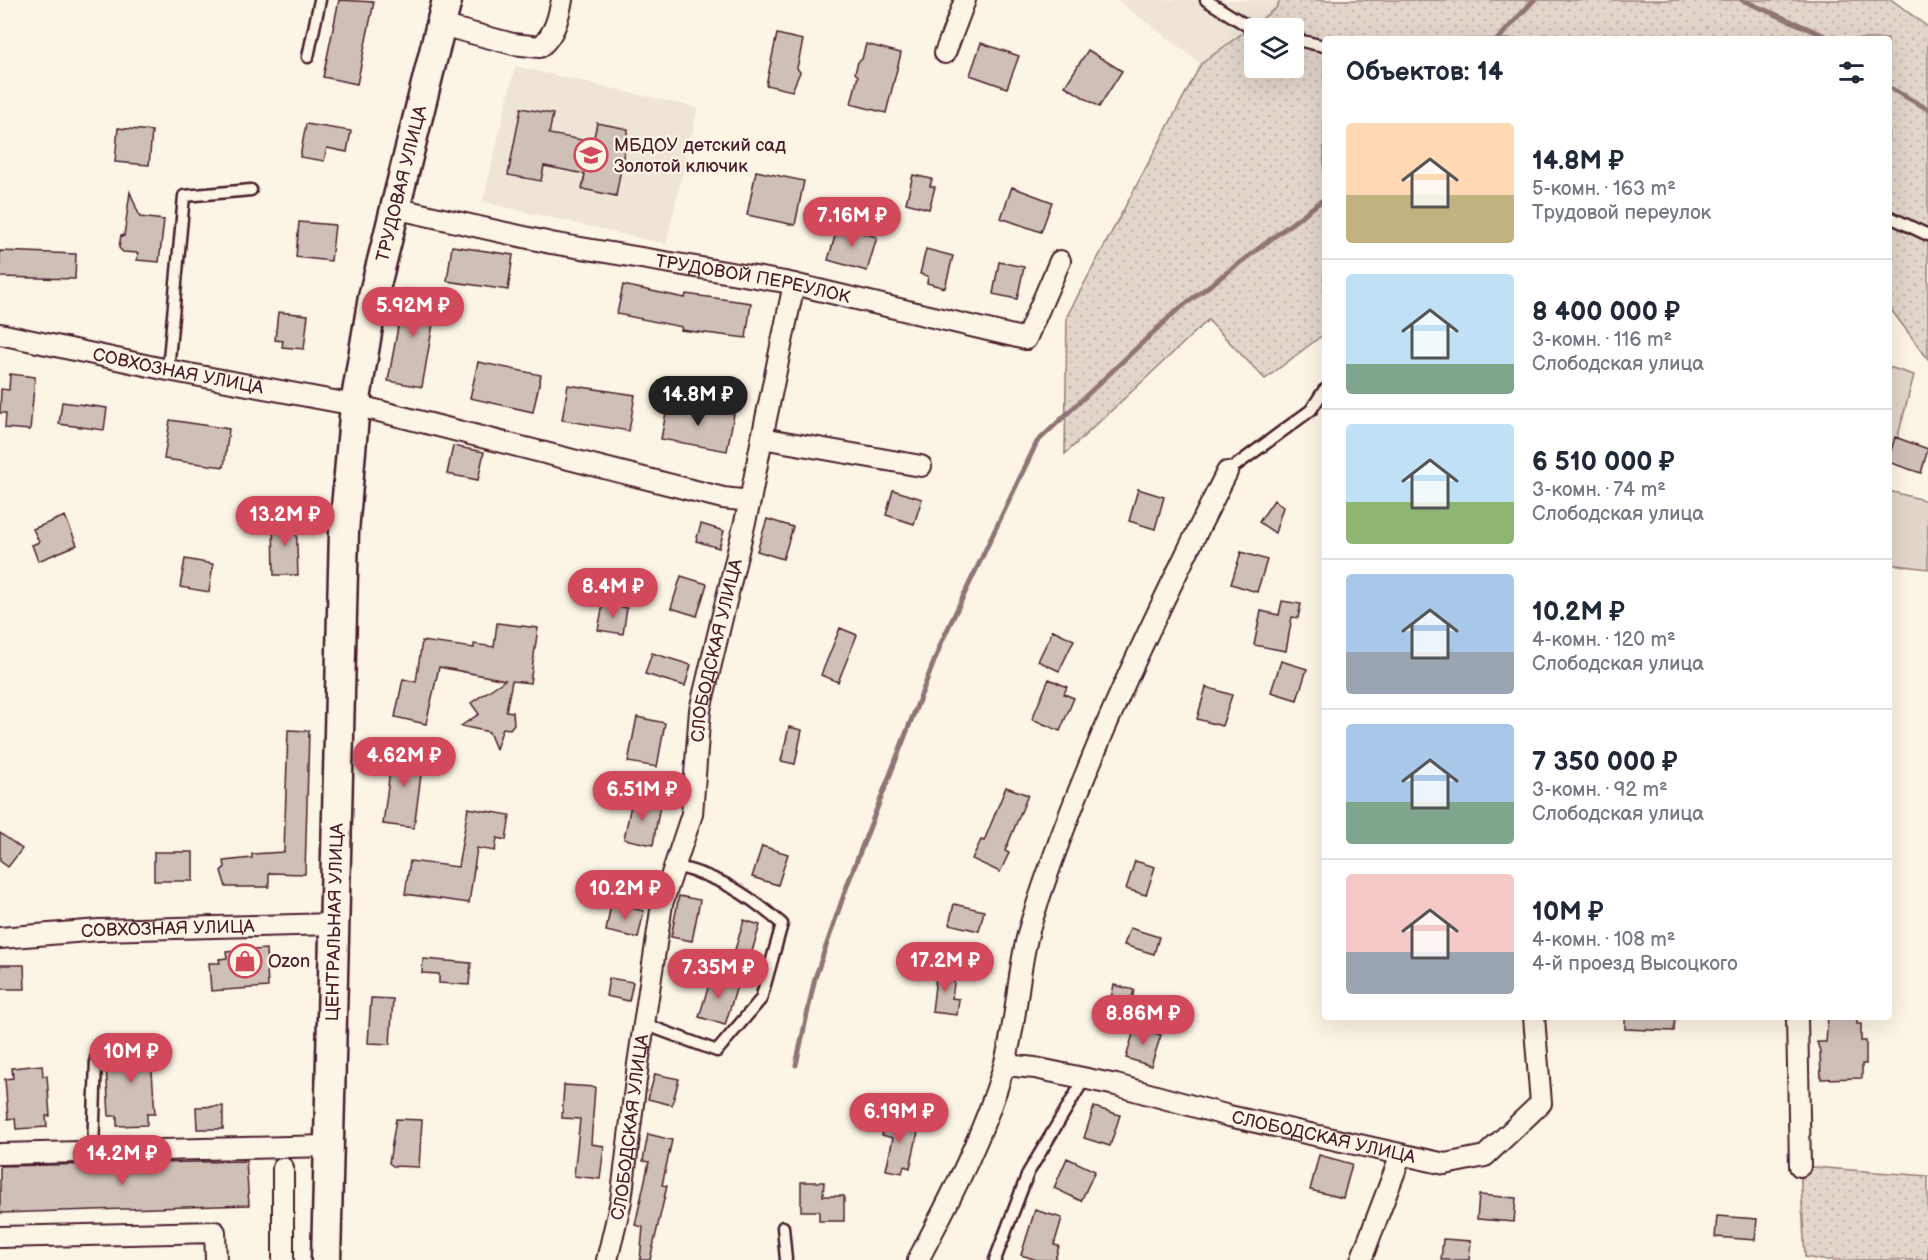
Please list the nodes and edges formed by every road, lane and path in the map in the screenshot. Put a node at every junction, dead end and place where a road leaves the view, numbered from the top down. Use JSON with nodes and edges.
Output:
{"nodes":[{"id":1,"x":320,"y":0,"type":"edge"},
{"id":2,"x":562,"y":0,"type":"edge"},
{"id":3,"x":965,"y":0,"type":"edge"},
{"id":4,"x":1206,"y":0,"type":"edge"},
{"id":5,"x":444,"y":13,"type":"edge"},
{"id":6,"x":1244,"y":24,"type":"edge"},
{"id":7,"x":1304,"y":41,"type":"edge"},
{"id":8,"x":1322,"y":46,"type":"edge"},
{"id":9,"x":945,"y":53,"type":"dead end"},
{"id":10,"x":308,"y":57,"type":"dead end"},
{"id":11,"x":251,"y":190,"type":"dead end"},
{"id":12,"x":394,"y":208,"type":"junction"},
{"id":13,"x":1892,"y":218,"type":"edge"},
{"id":14,"x":1928,"y":235,"type":"edge"},
{"id":15,"x":1060,"y":261,"type":"dead end"},
{"id":16,"x":795,"y":284,"type":"junction"},
{"id":17,"x":0,"y":334,"type":"edge"},
{"id":18,"x":168,"y":370,"type":"junction"},
{"id":19,"x":1322,"y":393,"type":"edge"},
{"id":20,"x":355,"y":405,"type":"junction"},
{"id":21,"x":762,"y":438,"type":"junction"},
{"id":22,"x":921,"y":466,"type":"dead end"},
{"id":23,"x":1227,"y":472,"type":"joint"},
{"id":24,"x":750,"y":501,"type":"junction"},
{"id":25,"x":675,"y":866,"type":"junction"},
{"id":26,"x":335,"y":924,"type":"junction"},
{"id":27,"x":0,"y":939,"type":"edge"},
{"id":28,"x":1534,"y":1020,"type":"edge"},
{"id":29,"x":1797,"y":1020,"type":"edge"},
{"id":30,"x":644,"y":1024,"type":"junction"},
{"id":31,"x":96,"y":1058,"type":"dead end"},
{"id":32,"x":1005,"y":1065,"type":"junction"},
{"id":33,"x":1085,"y":1078,"type":"junction"},
{"id":34,"x":329,"y":1146,"type":"junction"},
{"id":35,"x":93,"y":1152,"type":"junction"},
{"id":36,"x":0,"y":1154,"type":"edge"},
{"id":37,"x":1401,"y":1155,"type":"junction"},
{"id":38,"x":1800,"y":1166,"type":"dead end"},
{"id":39,"x":283,"y":1168,"type":"dead end"},
{"id":40,"x":783,"y":1227,"type":"dead end"},
{"id":41,"x":0,"y":1237,"type":"edge"},
{"id":42,"x":216,"y":1260,"type":"edge"},
{"id":43,"x":283,"y":1260,"type":"edge"},
{"id":44,"x":326,"y":1260,"type":"edge"},
{"id":45,"x":608,"y":1260,"type":"edge"},
{"id":46,"x":786,"y":1260,"type":"edge"},
{"id":47,"x":918,"y":1260,"type":"edge"},
{"id":48,"x":995,"y":1260,"type":"edge"},
{"id":49,"x":1361,"y":1260,"type":"edge"}],
"edges":[{"from":1,"to":10,"type":"lane"},
{"from":2,"to":5,"type":"street"},
{"from":3,"to":9,"type":"street"},
{"from":4,"to":6,"type":"lane"},
{"from":5,"to":12,"type":"street","name":"ТРУДОВАЯ УЛИЦА"},
{"from":7,"to":8,"type":"lane"},
{"from":11,"to":18,"type":"lane"},
{"from":12,"to":16,"type":"street","name":"ТРУДОВОЙ ПЕРЕУЛОК"},
{"from":12,"to":20,"type":"street","name":"ТРУДОВАЯ УЛИЦА"},
{"from":13,"to":14,"type":"lane"},
{"from":15,"to":16,"type":"street","name":"ТРУДОВОЙ ПЕРЕУЛОК"},
{"from":16,"to":21,"type":"street"},
{"from":17,"to":18,"type":"street","name":"СОВХОЗНАЯ УЛИЦА"},
{"from":18,"to":20,"type":"street","name":"СОВХОЗНАЯ УЛИЦА"},
{"from":19,"to":23,"type":"lane"},
{"from":20,"to":24,"type":"street"},
{"from":20,"to":26,"type":"street","name":"ЦЕНТРАЛЬНАЯ УЛИЦА"},
{"from":21,"to":22,"type":"street"},
{"from":21,"to":24,"type":"street"},
{"from":23,"to":32,"type":"street"},
{"from":24,"to":25,"type":"street","name":"СЛОБОДСКАЯ УЛИЦА"},
{"from":25,"to":30,"type":"street","name":"СЛОБОДСКАЯ УЛИЦА"},
{"from":25,"to":30,"type":"lane"},
{"from":26,"to":27,"type":"street","name":"СОВХОЗНАЯ УЛИЦА"},
{"from":26,"to":34,"type":"street","name":"ЦЕНТРАЛЬНАЯ УЛИЦА"},
{"from":28,"to":37,"type":"street","name":"СЛОБОДСКАЯ УЛИЦА"},
{"from":29,"to":38,"type":"street"},
{"from":30,"to":45,"type":"street","name":"СЛОБОДСКАЯ УЛИЦА"},
{"from":31,"to":35,"type":"lane"},
{"from":32,"to":33,"type":"street","name":"СЛОБОДСКАЯ УЛИЦА"},
{"from":32,"to":47,"type":"street"},
{"from":33,"to":37,"type":"street","name":"СЛОБОДСКАЯ УЛИЦА"},
{"from":33,"to":48,"type":"lane"},
{"from":34,"to":35,"type":"street"},
{"from":34,"to":44,"type":"street","name":"ЦЕНТРАЛЬНАЯ УЛИЦА"},
{"from":35,"to":36,"type":"street"},
{"from":37,"to":49,"type":"street"},
{"from":39,"to":43,"type":"street"},
{"from":40,"to":46,"type":"lane"},
{"from":41,"to":42,"type":"street"}]}
